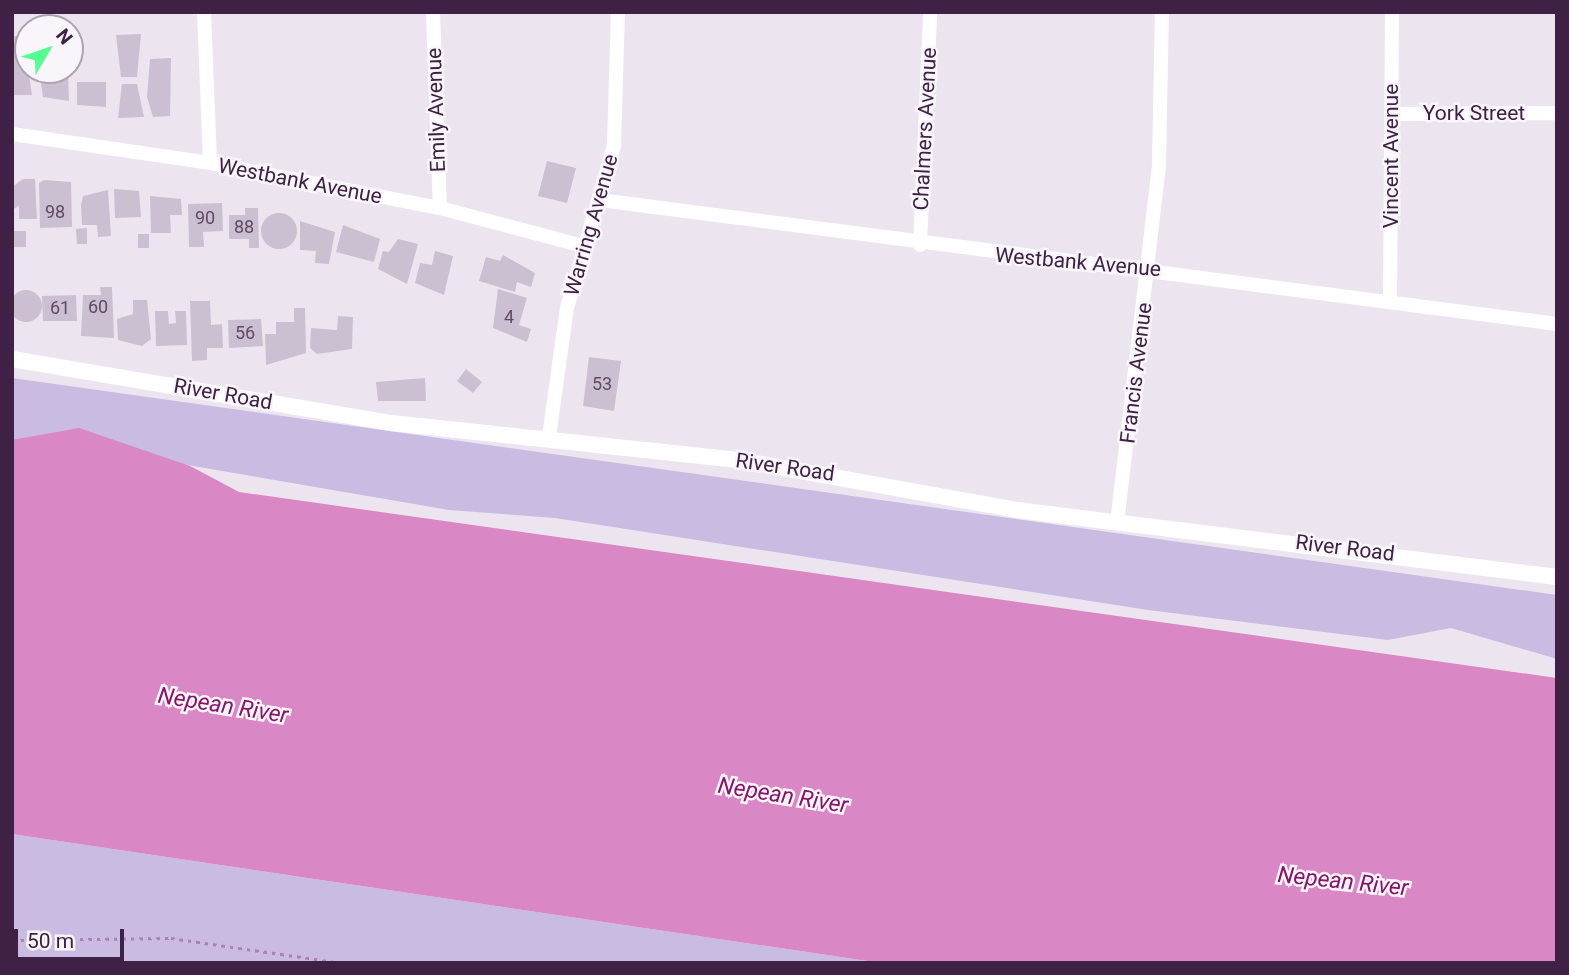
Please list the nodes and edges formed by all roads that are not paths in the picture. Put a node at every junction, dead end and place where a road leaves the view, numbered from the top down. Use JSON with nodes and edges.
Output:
{"nodes":[{"id":1,"x":204,"y":12,"type":"edge"},
{"id":2,"x":433,"y":12,"type":"edge"},
{"id":3,"x":618,"y":12,"type":"edge"},
{"id":4,"x":930,"y":12,"type":"edge"},
{"id":5,"x":1162,"y":12,"type":"edge"},
{"id":6,"x":1392,"y":12,"type":"edge"},
{"id":7,"x":1557,"y":113,"type":"edge"},
{"id":8,"x":1391,"y":114,"type":"junction"},
{"id":9,"x":12,"y":134,"type":"edge"},
{"id":10,"x":210,"y":163,"type":"junction"},
{"id":11,"x":600,"y":200,"type":"junction"},
{"id":12,"x":440,"y":208,"type":"junction"},
{"id":13,"x":920,"y":245,"type":"junction"},
{"id":14,"x":583,"y":246,"type":"junction"},
{"id":15,"x":1149,"y":270,"type":"junction"},
{"id":16,"x":1390,"y":300,"type":"junction"},
{"id":17,"x":1557,"y":324,"type":"edge"},
{"id":18,"x":12,"y":359,"type":"edge"},
{"id":19,"x":549,"y":437,"type":"junction"},
{"id":20,"x":1117,"y":523,"type":"junction"},
{"id":21,"x":1557,"y":577,"type":"edge"}],
"edges":[{"from":1,"to":10,"type":"street"},
{"from":2,"to":12,"type":"street","name":"Emily Avenue"},
{"from":3,"to":11,"type":"street","name":"Warring Avenue"},
{"from":4,"to":13,"type":"street","name":"Chalmers Avenue"},
{"from":5,"to":15,"type":"street","name":"Francis Avenue"},
{"from":6,"to":8,"type":"street","name":"Vincent Avenue"},
{"from":7,"to":8,"type":"street","name":"York Street"},
{"from":8,"to":16,"type":"street","name":"Vincent Avenue"},
{"from":9,"to":10,"type":"street","name":"Westbank Avenue"},
{"from":10,"to":12,"type":"street","name":"Westbank Avenue"},
{"from":11,"to":13,"type":"street","name":"Westbank Avenue"},
{"from":11,"to":14,"type":"street","name":"Warring Avenue"},
{"from":12,"to":14,"type":"street","name":"Westbank Avenue"},
{"from":13,"to":15,"type":"street","name":"Westbank Avenue"},
{"from":14,"to":19,"type":"street","name":"Warring Avenue"},
{"from":15,"to":16,"type":"street","name":"Westbank Avenue"},
{"from":15,"to":20,"type":"street","name":"Francis Avenue"},
{"from":16,"to":17,"type":"street","name":"Westbank Avenue"},
{"from":18,"to":19,"type":"street","name":"River Road"},
{"from":19,"to":20,"type":"street","name":"River Road"},
{"from":20,"to":21,"type":"street","name":"River Road"}]}
